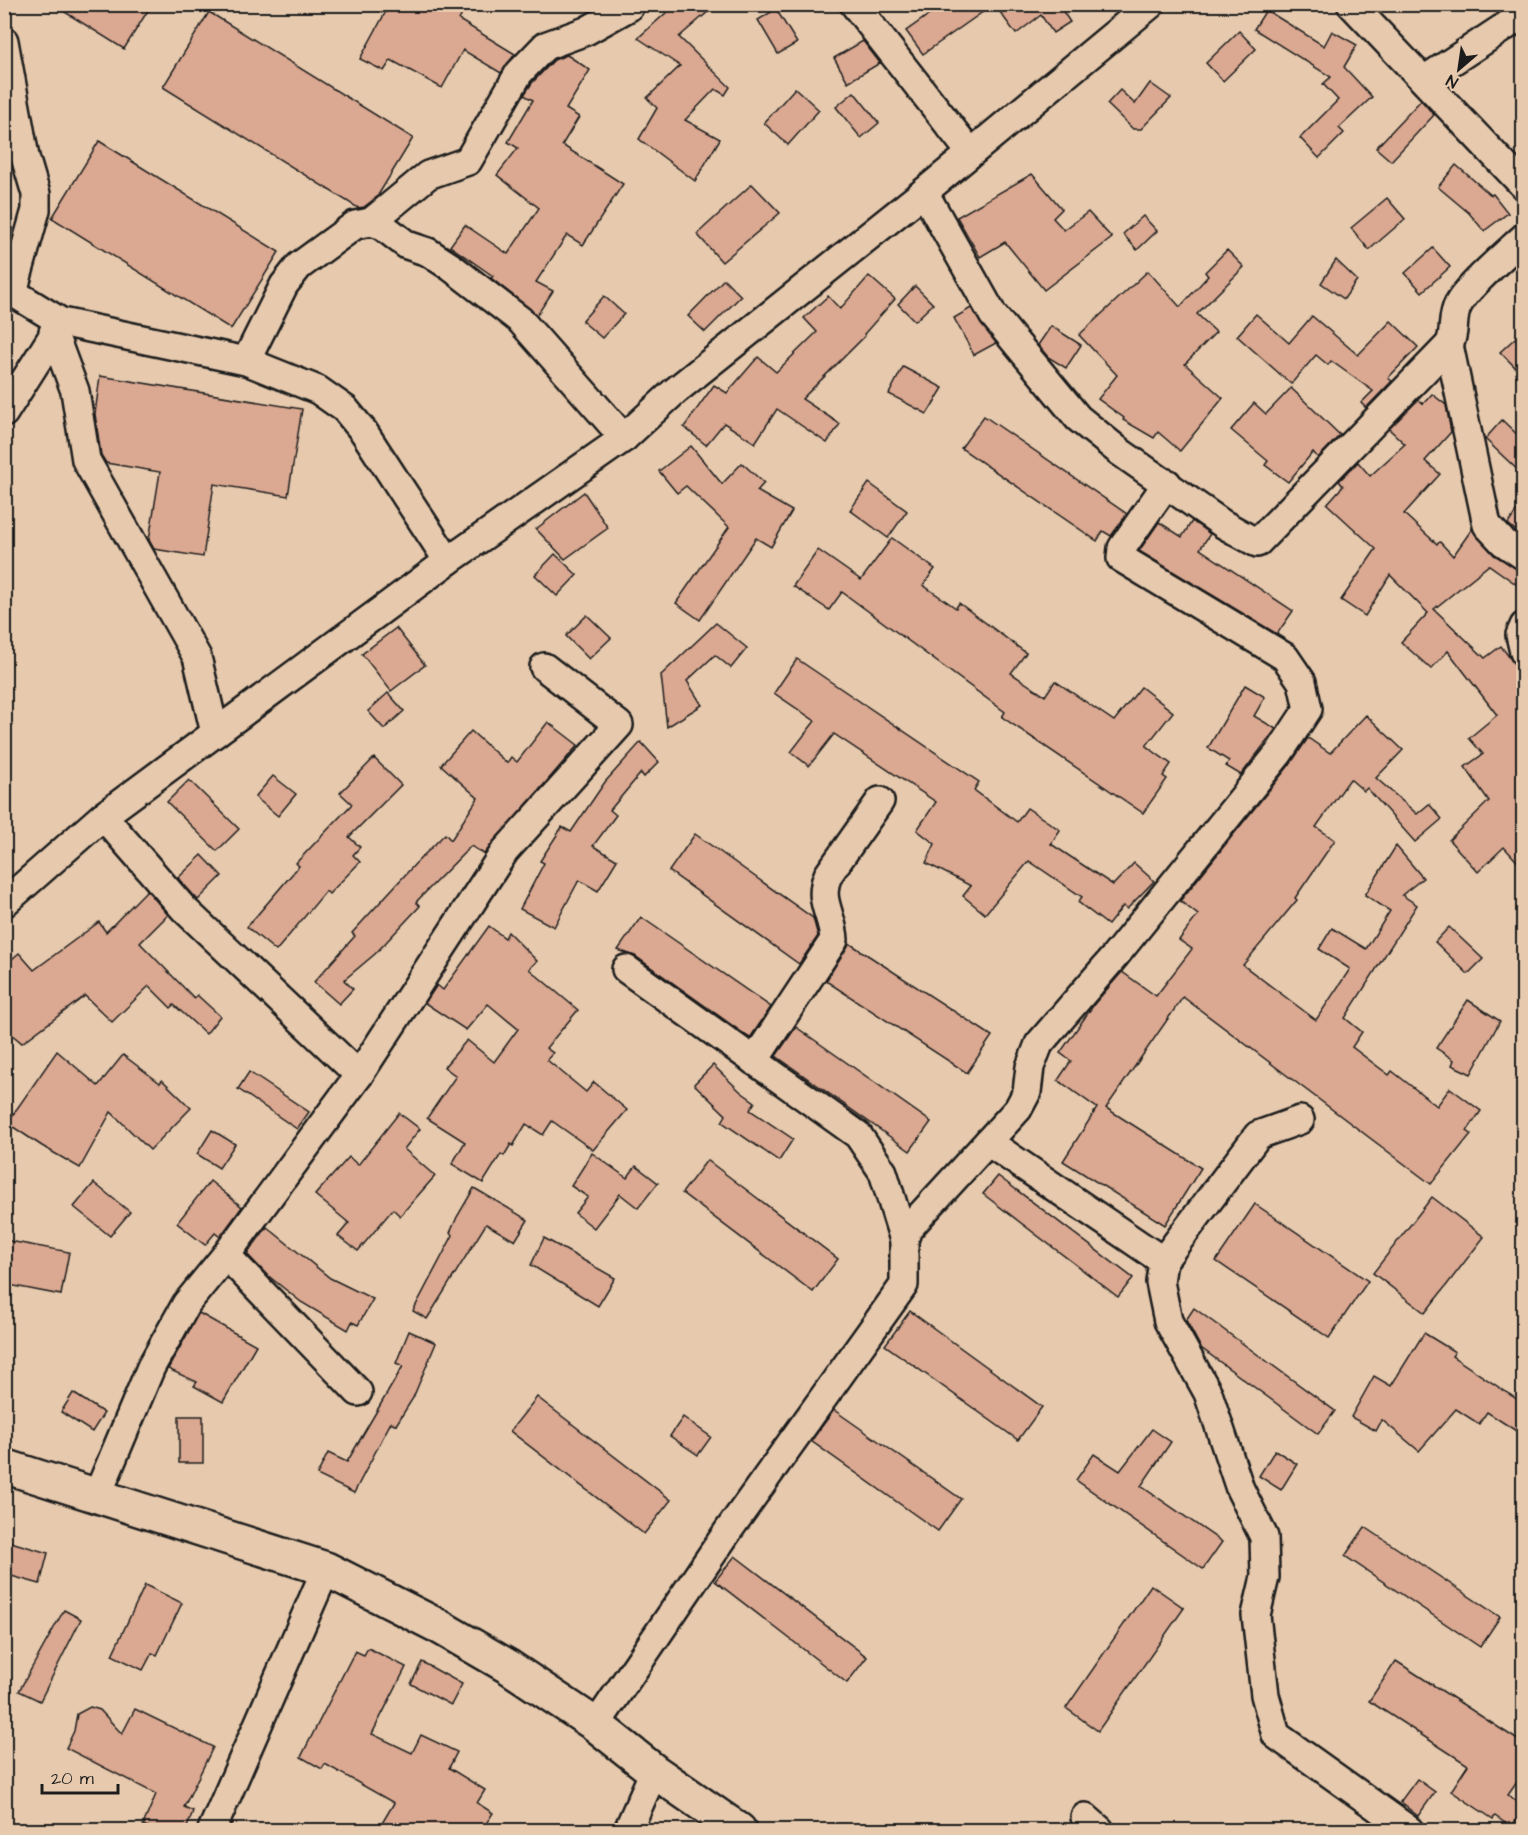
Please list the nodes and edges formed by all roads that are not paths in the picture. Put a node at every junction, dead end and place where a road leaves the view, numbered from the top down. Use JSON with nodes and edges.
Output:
{"nodes":[{"id":1,"x":629,"y":4,"type":"edge"},
{"id":2,"x":854,"y":4,"type":"edge"},
{"id":3,"x":1151,"y":4,"type":"edge"},
{"id":4,"x":1351,"y":4,"type":"edge"},
{"id":5,"x":1524,"y":14,"type":"edge"},
{"id":6,"x":4,"y":41,"type":"edge"},
{"id":7,"x":1424,"y":80,"type":"junction"},
{"id":8,"x":970,"y":152,"type":"junction"},
{"id":9,"x":1524,"y":186,"type":"edge"},
{"id":10,"x":924,"y":192,"type":"junction"},
{"id":11,"x":371,"y":222,"type":"junction"},
{"id":12,"x":1524,"y":237,"type":"edge"},
{"id":13,"x":9,"y":290,"type":"edge"},
{"id":14,"x":57,"y":327,"type":"junction"},
{"id":15,"x":1449,"y":345,"type":"junction"},
{"id":16,"x":246,"y":361,"type":"junction"},
{"id":17,"x":4,"y":413,"type":"edge"},
{"id":18,"x":624,"y":438,"type":"junction"},
{"id":19,"x":1167,"y":483,"type":"junction"},
{"id":20,"x":1524,"y":556,"type":"edge"},
{"id":21,"x":448,"y":561,"type":"junction"},
{"id":22,"x":1524,"y":626,"type":"edge"},
{"id":23,"x":1524,"y":652,"type":"edge"},
{"id":24,"x":544,"y":668,"type":"dead end"},
{"id":25,"x":215,"y":733,"type":"junction"},
{"id":26,"x":880,"y":801,"type":"dead end"},
{"id":27,"x":103,"y":816,"type":"junction"},
{"id":28,"x":4,"y":903,"type":"edge"},
{"id":29,"x":626,"y":969,"type":"dead end"},
{"id":30,"x":754,"y":1061,"type":"junction"},
{"id":31,"x":359,"y":1074,"type":"junction"},
{"id":32,"x":1300,"y":1120,"type":"dead end"},
{"id":33,"x":988,"y":1142,"type":"junction"},
{"id":34,"x":904,"y":1240,"type":"junction"},
{"id":35,"x":226,"y":1255,"type":"junction"},
{"id":36,"x":1163,"y":1261,"type":"junction"},
{"id":37,"x":358,"y":1392,"type":"dead end"},
{"id":38,"x":4,"y":1466,"type":"edge"},
{"id":39,"x":97,"y":1496,"type":"junction"},
{"id":40,"x":326,"y":1569,"type":"junction"},
{"id":41,"x":596,"y":1725,"type":"junction"},
{"id":42,"x":654,"y":1771,"type":"junction"},
{"id":43,"x":1403,"y":1829,"type":"edge"},
{"id":44,"x":212,"y":1830,"type":"edge"},
{"id":45,"x":628,"y":1830,"type":"edge"},
{"id":46,"x":739,"y":1830,"type":"edge"}],
"edges":[{"from":1,"to":11,"type":"street"},
{"from":2,"to":8,"type":"street"},
{"from":3,"to":8,"type":"street"},
{"from":4,"to":7,"type":"street"},
{"from":5,"to":7,"type":"street"},
{"from":6,"to":13,"type":"street"},
{"from":7,"to":9,"type":"street"},
{"from":8,"to":10,"type":"street"},
{"from":10,"to":18,"type":"street"},
{"from":10,"to":19,"type":"street"},
{"from":11,"to":16,"type":"street"},
{"from":11,"to":18,"type":"street"},
{"from":12,"to":15,"type":"street"},
{"from":13,"to":14,"type":"street"},
{"from":14,"to":16,"type":"street"},
{"from":14,"to":17,"type":"street"},
{"from":14,"to":25,"type":"street"},
{"from":15,"to":19,"type":"street"},
{"from":15,"to":20,"type":"street"},
{"from":16,"to":21,"type":"street"},
{"from":18,"to":21,"type":"street"},
{"from":19,"to":33,"type":"street"},
{"from":21,"to":25,"type":"street"},
{"from":22,"to":23,"type":"street"},
{"from":24,"to":31,"type":"street"},
{"from":25,"to":27,"type":"street"},
{"from":26,"to":30,"type":"street"},
{"from":27,"to":28,"type":"street"},
{"from":27,"to":31,"type":"street"},
{"from":29,"to":30,"type":"street"},
{"from":30,"to":34,"type":"street"},
{"from":31,"to":35,"type":"street"},
{"from":32,"to":36,"type":"street"},
{"from":33,"to":34,"type":"street"},
{"from":33,"to":36,"type":"street"},
{"from":34,"to":41,"type":"street"},
{"from":35,"to":37,"type":"street"},
{"from":35,"to":39,"type":"street"},
{"from":36,"to":43,"type":"street"},
{"from":38,"to":39,"type":"street"},
{"from":39,"to":40,"type":"street"},
{"from":40,"to":41,"type":"street"},
{"from":40,"to":44,"type":"street"},
{"from":41,"to":42,"type":"street"},
{"from":42,"to":45,"type":"street"},
{"from":42,"to":46,"type":"street"}]}
